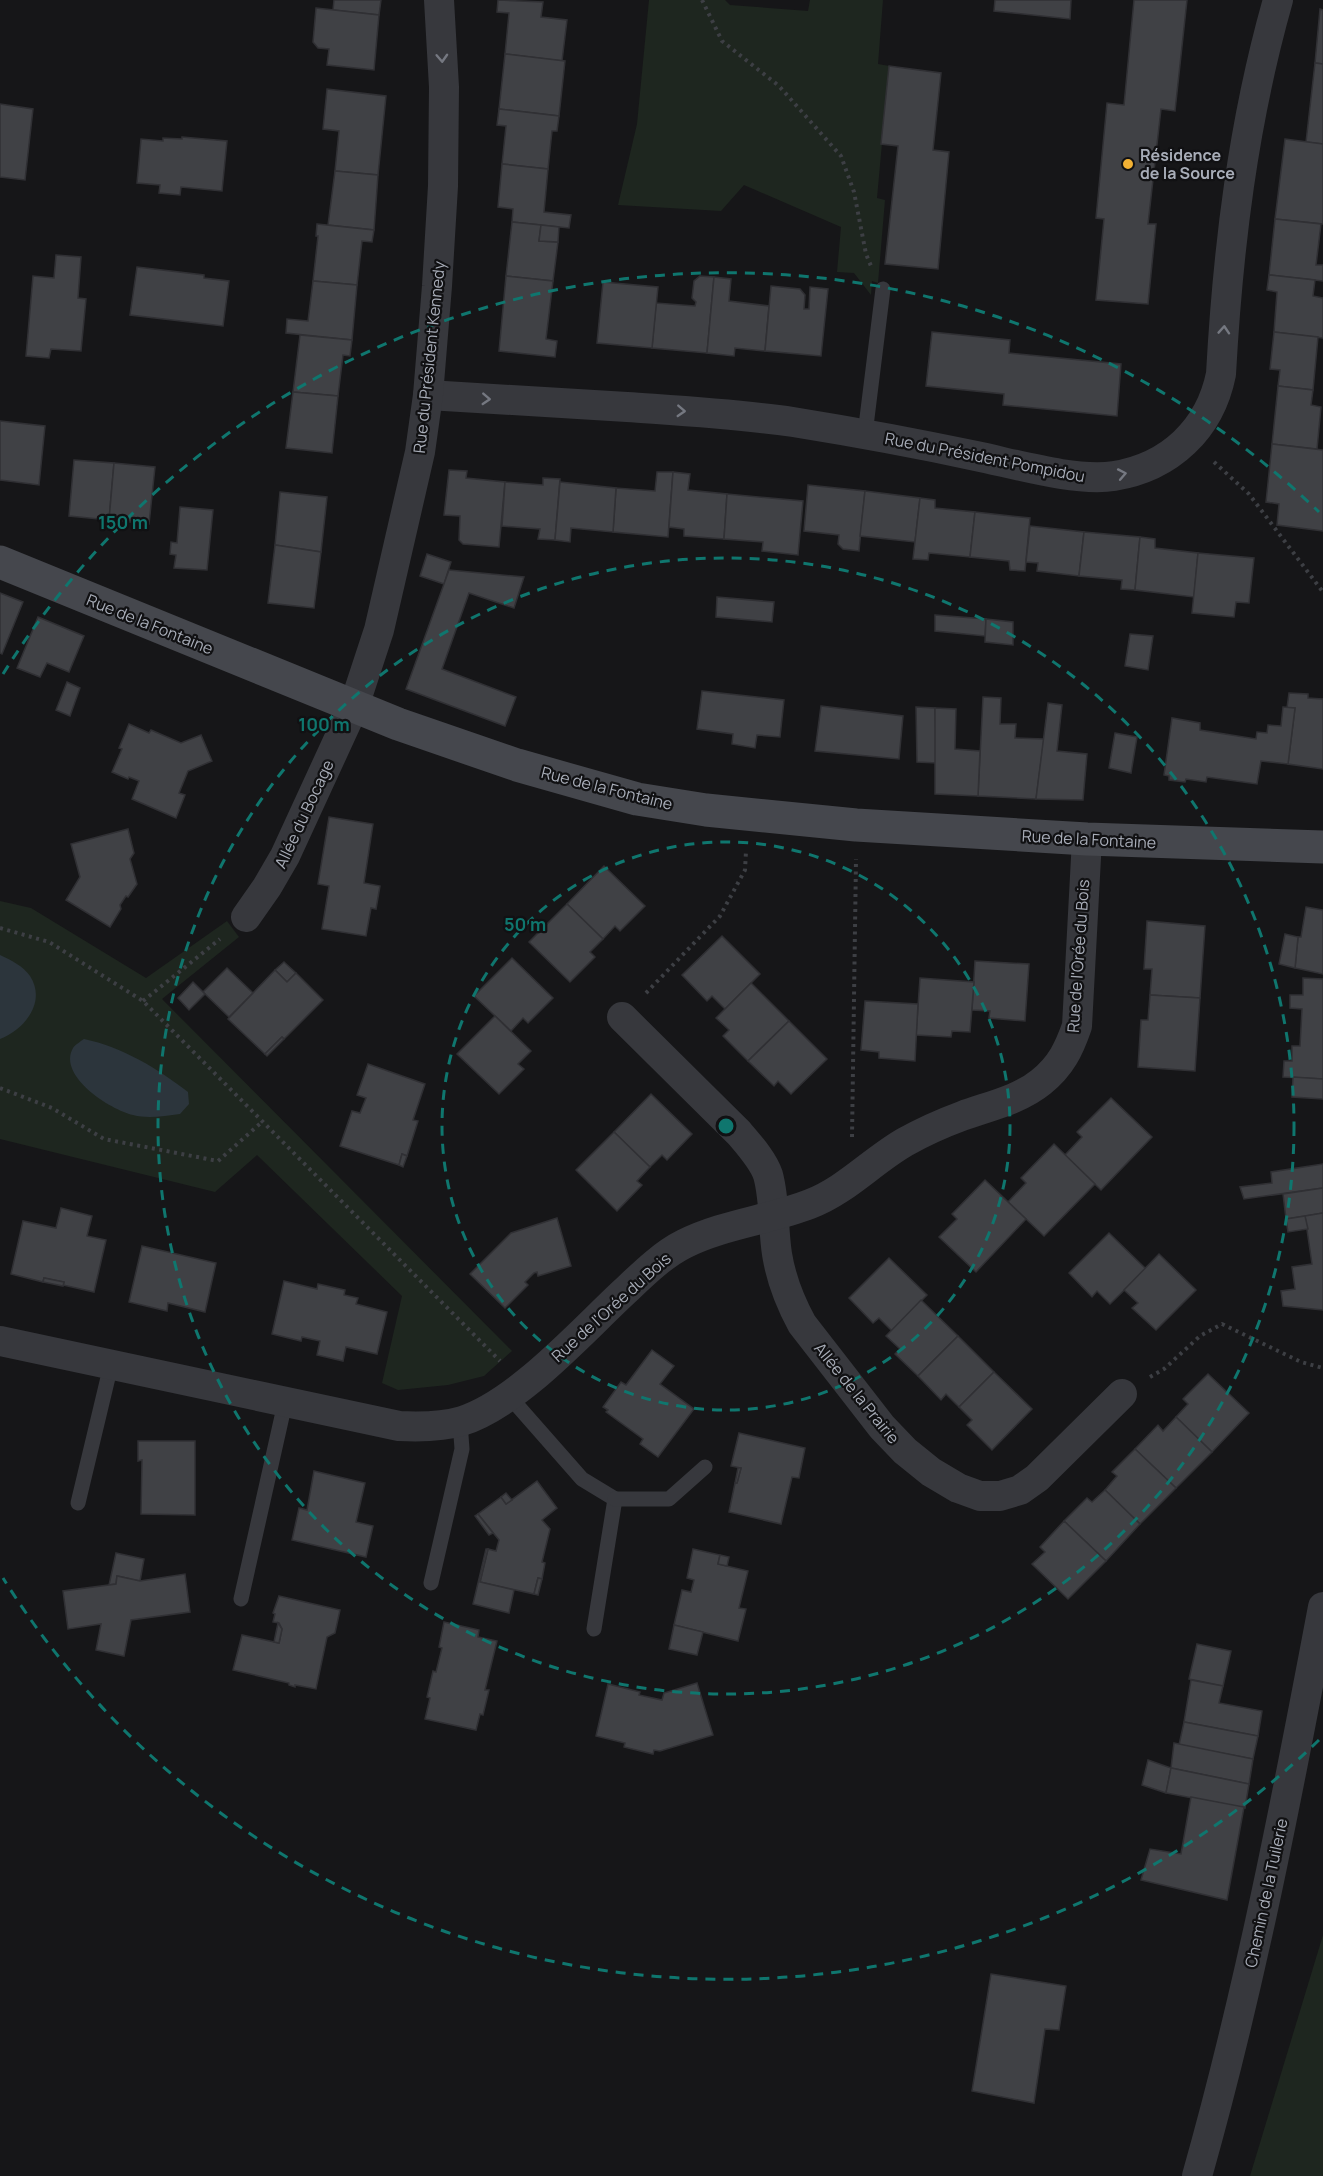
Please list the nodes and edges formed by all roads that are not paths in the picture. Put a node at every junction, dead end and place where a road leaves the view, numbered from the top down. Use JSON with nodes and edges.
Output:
{"nodes":[{"id":1,"x":439,"y":0,"type":"edge"},
{"id":2,"x":1278,"y":0,"type":"edge"},
{"id":3,"x":883,"y":289,"type":"road end"},
{"id":4,"x":428,"y":395,"type":"junction"},
{"id":5,"x":865,"y":434,"type":"junction"},
{"id":6,"x":0,"y":561,"type":"edge"},
{"id":7,"x":354,"y":706,"type":"junction"},
{"id":8,"x":1087,"y":839,"type":"junction"},
{"id":9,"x":1323,"y":848,"type":"edge"},
{"id":10,"x":246,"y":917,"type":"road end"},
{"id":11,"x":622,"y":1017,"type":"road end"},
{"id":12,"x":773,"y":1215,"type":"junction"},
{"id":13,"x":0,"y":1341,"type":"edge"},
{"id":14,"x":111,"y":1365,"type":"junction"},
{"id":15,"x":516,"y":1390,"type":"junction"},
{"id":16,"x":1122,"y":1394,"type":"road end"},
{"id":17,"x":285,"y":1403,"type":"junction"},
{"id":18,"x":460,"y":1422,"type":"junction"},
{"id":19,"x":705,"y":1467,"type":"dead end"},
{"id":20,"x":615,"y":1499,"type":"junction"},
{"id":21,"x":78,"y":1503,"type":"dead end"},
{"id":22,"x":431,"y":1583,"type":"dead end"},
{"id":23,"x":240,"y":1599,"type":"dead end"},
{"id":24,"x":1323,"y":1607,"type":"edge"},
{"id":25,"x":594,"y":1629,"type":"dead end"},
{"id":26,"x":1197,"y":2176,"type":"edge"}],
"edges":[{"from":1,"to":4,"type":"street","name":"Rue du Président Kennedy","one_way":true},
{"from":5,"to":2,"type":"street","name":"Rue du Président Pompidou","one_way":true},
{"from":3,"to":5,"type":"lane"},
{"from":4,"to":5,"type":"street","name":"Rue du Président Pompidou","one_way":true},
{"from":4,"to":7,"type":"street","name":"Rue du Président Kennedy"},
{"from":6,"to":7,"type":"street","name":"Rue de la Fontaine"},
{"from":7,"to":8,"type":"street","name":"Rue de la Fontaine"},
{"from":7,"to":10,"type":"street","name":"Allée du Bocage"},
{"from":8,"to":9,"type":"street","name":"Rue de la Fontaine"},
{"from":8,"to":12,"type":"street","name":"Rue de l'Orée du Bois"},
{"from":11,"to":12,"type":"street","name":"Allée de la Prairie"},
{"from":12,"to":15,"type":"street","name":"Rue de l'Orée du Bois"},
{"from":12,"to":16,"type":"street","name":"Allée de la Prairie"},
{"from":13,"to":14,"type":"street","name":"Rue de l'Orée du Bois"},
{"from":14,"to":17,"type":"street","name":"Rue de l'Orée du Bois"},
{"from":14,"to":21,"type":"lane"},
{"from":15,"to":18,"type":"street","name":"Rue de l'Orée du Bois"},
{"from":15,"to":20,"type":"lane"},
{"from":17,"to":18,"type":"street","name":"Rue de l'Orée du Bois"},
{"from":17,"to":23,"type":"lane"},
{"from":18,"to":22,"type":"lane"},
{"from":19,"to":20,"type":"lane"},
{"from":20,"to":25,"type":"lane"},
{"from":24,"to":26,"type":"street","name":"Chemin de la Tuilerie"}]}
